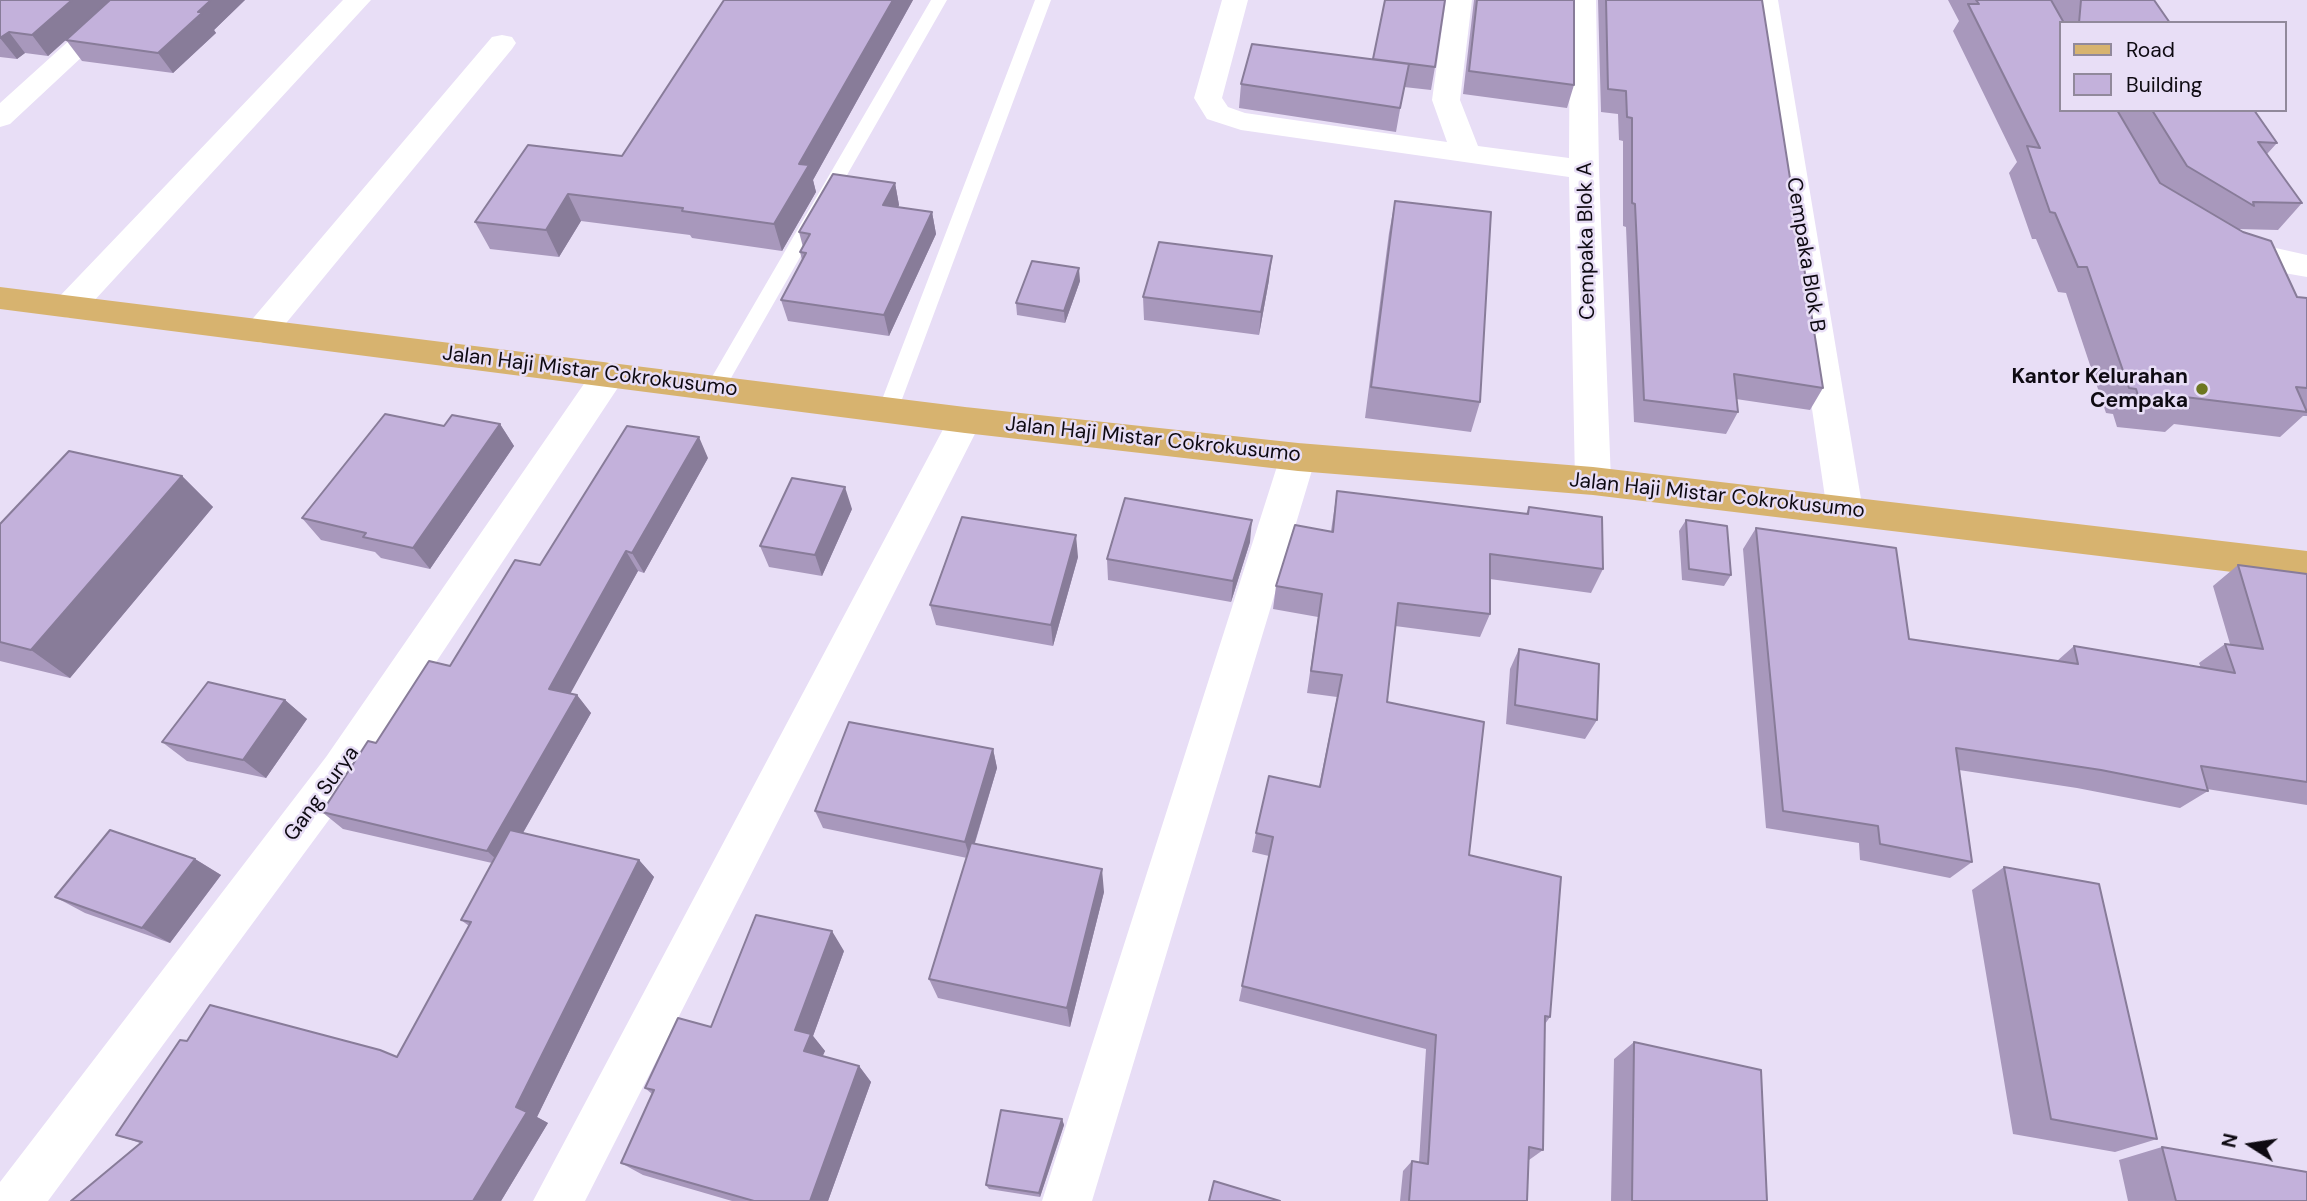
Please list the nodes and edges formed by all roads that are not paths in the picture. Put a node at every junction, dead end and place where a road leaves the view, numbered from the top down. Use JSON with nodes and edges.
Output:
{"nodes":[{"id":1,"x":130,"y":0,"type":"edge"},
{"id":2,"x":358,"y":0,"type":"edge"},
{"id":3,"x":939,"y":0,"type":"edge"},
{"id":4,"x":1043,"y":0,"type":"edge"},
{"id":5,"x":1235,"y":0,"type":"edge"},
{"id":6,"x":1459,"y":0,"type":"edge"},
{"id":7,"x":1584,"y":0,"type":"edge"},
{"id":8,"x":1765,"y":0,"type":"edge"},
{"id":9,"x":502,"y":43,"type":"dead end"},
{"id":10,"x":0,"y":118,"type":"edge"},
{"id":11,"x":1467,"y":154,"type":"junction"},
{"id":12,"x":1584,"y":170,"type":"junction"},
{"id":13,"x":2203,"y":232,"type":"edge"},
{"id":14,"x":2307,"y":266,"type":"edge"},
{"id":15,"x":0,"y":298,"type":"edge"},
{"id":16,"x":69,"y":307,"type":"junction"},
{"id":17,"x":261,"y":331,"type":"junction"},
{"id":18,"x":609,"y":374,"type":"junction"},
{"id":19,"x":716,"y":387,"type":"junction"},
{"id":20,"x":888,"y":410,"type":"junction"},
{"id":21,"x":965,"y":420,"type":"junction"},
{"id":22,"x":1298,"y":457,"type":"junction"},
{"id":23,"x":1593,"y":481,"type":"junction"},
{"id":24,"x":1845,"y":510,"type":"junction"},
{"id":25,"x":2307,"y":566,"type":"edge"},
{"id":26,"x":17,"y":1201,"type":"edge"},
{"id":27,"x":558,"y":1201,"type":"edge"},
{"id":28,"x":1067,"y":1201,"type":"edge"}],
"edges":[{"from":1,"to":10,"type":"street"},
{"from":2,"to":16,"type":"street"},
{"from":3,"to":19,"type":"lane"},
{"from":4,"to":20,"type":"lane"},
{"from":5,"to":11,"type":"street"},
{"from":6,"to":11,"type":"street"},
{"from":7,"to":12,"type":"street","name":"Cempaka Blok A"},
{"from":8,"to":24,"type":"street","name":"Cempaka Blok B"},
{"from":9,"to":17,"type":"street"},
{"from":11,"to":12,"type":"street"},
{"from":12,"to":23,"type":"street","name":"Cempaka Blok A"},
{"from":13,"to":14,"type":"street"},
{"from":15,"to":16,"type":"main road","name":"Jalan Haji Mistar Cokrokusumo"},
{"from":16,"to":17,"type":"main road","name":"Jalan Haji Mistar Cokrokusumo"},
{"from":17,"to":18,"type":"main road","name":"Jalan Haji Mistar Cokrokusumo"},
{"from":18,"to":19,"type":"main road","name":"Jalan Haji Mistar Cokrokusumo"},
{"from":18,"to":26,"type":"street","name":"Gang Surya"},
{"from":19,"to":20,"type":"main road","name":"Jalan Haji Mistar Cokrokusumo"},
{"from":20,"to":21,"type":"main road","name":"Jalan Haji Mistar Cokrokusumo"},
{"from":21,"to":22,"type":"main road","name":"Jalan Haji Mistar Cokrokusumo"},
{"from":21,"to":27,"type":"street"},
{"from":22,"to":23,"type":"main road","name":"Jalan Haji Mistar Cokrokusumo"},
{"from":22,"to":28,"type":"street"},
{"from":23,"to":24,"type":"main road","name":"Jalan Haji Mistar Cokrokusumo"},
{"from":24,"to":25,"type":"main road","name":"Jalan Haji Mistar Cokrokusumo"}]}
